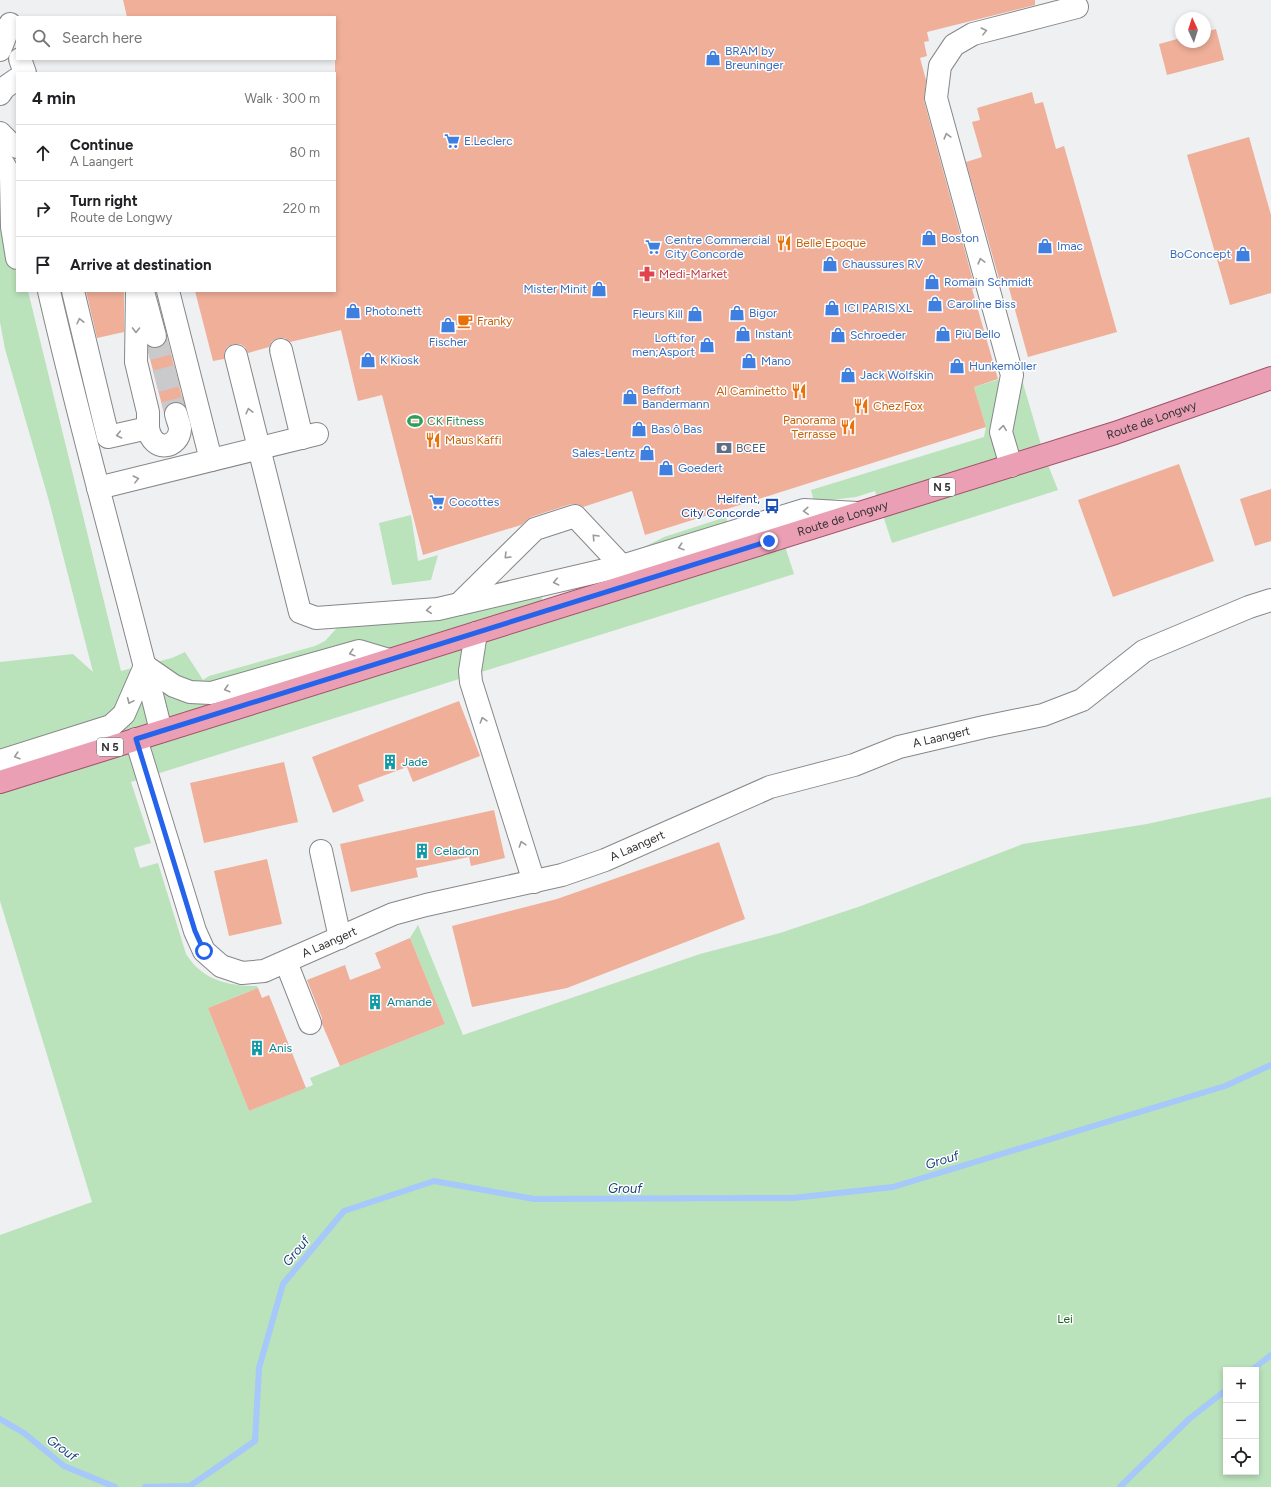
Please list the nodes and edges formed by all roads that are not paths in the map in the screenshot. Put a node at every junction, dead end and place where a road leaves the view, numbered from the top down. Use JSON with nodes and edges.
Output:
{"nodes":[{"id":1,"x":1077,"y":7,"type":"dead end"},
{"id":2,"x":16,"y":45,"type":"edge"},
{"id":3,"x":0,"y":50,"type":"edge"},
{"id":4,"x":20,"y":60,"type":"edge"},
{"id":5,"x":25,"y":72,"type":"edge"},
{"id":6,"x":16,"y":80,"type":"edge"},
{"id":7,"x":0,"y":94,"type":"edge"},
{"id":8,"x":0,"y":133,"type":"edge"},
{"id":9,"x":16,"y":146,"type":"edge"},
{"id":10,"x":0,"y":158,"type":"edge"},
{"id":11,"x":16,"y":252,"type":"edge"},
{"id":12,"x":49,"y":292,"type":"edge"},
{"id":13,"x":73,"y":292,"type":"edge"},
{"id":14,"x":137,"y":292,"type":"edge"},
{"id":15,"x":143,"y":292,"type":"edge"},
{"id":16,"x":168,"y":292,"type":"edge"},
{"id":17,"x":155,"y":336,"type":"tunnel mouth"},
{"id":18,"x":281,"y":350,"type":"dead end"},
{"id":19,"x":236,"y":356,"type":"dead end"},
{"id":20,"x":1271,"y":378,"type":"edge"},
{"id":21,"x":176,"y":414,"type":"tunnel mouth"},
{"id":22,"x":148,"y":428,"type":"junction"},
{"id":23,"x":258,"y":448,"type":"junction"},
{"id":24,"x":211,"y":460,"type":"junction"},
{"id":25,"x":1011,"y":466,"type":"junction"},
{"id":26,"x":98,"y":488,"type":"junction"},
{"id":27,"x":858,"y":513,"type":"junction"},
{"id":28,"x":622,"y":566,"type":"junction"},
{"id":29,"x":1271,"y":600,"type":"edge"},
{"id":30,"x":459,"y":604,"type":"junction"},
{"id":31,"x":476,"y":633,"type":"junction"},
{"id":32,"x":389,"y":660,"type":"junction"},
{"id":33,"x":145,"y":666,"type":"junction"},
{"id":34,"x":161,"y":731,"type":"junction"},
{"id":35,"x":136,"y":739,"type":"junction"},
{"id":36,"x":0,"y":761,"type":"edge"},
{"id":37,"x":0,"y":782,"type":"edge"},
{"id":38,"x":320,"y":851,"type":"dead end"},
{"id":39,"x":534,"y":882,"type":"junction"},
{"id":40,"x":340,"y":938,"type":"junction"},
{"id":41,"x":286,"y":962,"type":"junction"},
{"id":42,"x":310,"y":1023,"type":"dead end"}],
"edges":[{"from":25,"to":1,"type":"street","one_way":true},
{"from":2,"to":3,"type":"street"},
{"from":4,"to":5,"type":"street"},
{"from":6,"to":7,"type":"street"},
{"from":8,"to":9,"type":"street"},
{"from":10,"to":11,"type":"street"},
{"from":12,"to":26,"type":"street"},
{"from":22,"to":13,"type":"street","one_way":true},
{"from":14,"to":22,"type":"street","one_way":true},
{"from":15,"to":17,"type":"street"},
{"from":16,"to":24,"type":"street"},
{"from":18,"to":23,"type":"street"},
{"from":23,"to":19,"type":"street","one_way":true},
{"from":20,"to":25,"type":"main road","name":"Route de Longwy","number":"N 5"},
{"from":21,"to":22,"type":"street"},
{"from":23,"to":24,"type":"street"},
{"from":30,"to":23,"type":"street","one_way":true},
{"from":26,"to":24,"type":"street","one_way":true},
{"from":25,"to":27,"type":"main road","name":"Route de Longwy","number":"N 5"},
{"from":26,"to":33,"type":"street"},
{"from":27,"to":28,"type":"street","one_way":true},
{"from":27,"to":31,"type":"main road","name":"Route de Longwy","number":"N 5"},
{"from":28,"to":30,"type":"street","one_way":true},
{"from":28,"to":30,"type":"street","one_way":true},
{"from":29,"to":39,"type":"street","name":"A Laangert"},
{"from":31,"to":32,"type":"main road","name":"Route de Longwy","number":"N 5"},
{"from":39,"to":31,"type":"street","one_way":true},
{"from":32,"to":33,"type":"street","one_way":true},
{"from":32,"to":34,"type":"main road","name":"Route de Longwy","number":"N 5"},
{"from":33,"to":34,"type":"street"},
{"from":33,"to":36,"type":"street","one_way":true},
{"from":34,"to":35,"type":"main road","name":"Route de Longwy","number":"N 5"},
{"from":35,"to":37,"type":"main road","name":"Route de Longwy","number":"N 5"},
{"from":35,"to":41,"type":"street","name":"A Laangert"},
{"from":38,"to":40,"type":"street"},
{"from":39,"to":40,"type":"street","name":"A Laangert"},
{"from":40,"to":41,"type":"street","name":"A Laangert"},
{"from":41,"to":42,"type":"street"}]}
